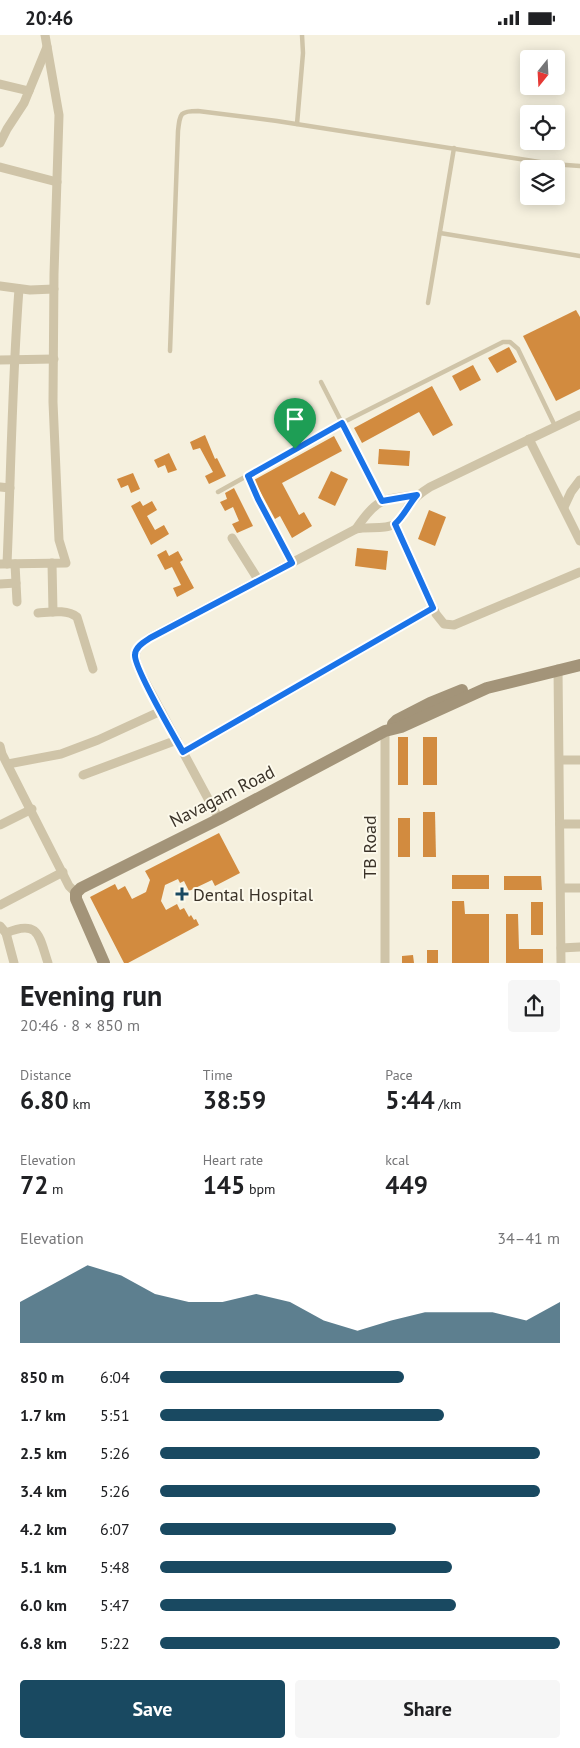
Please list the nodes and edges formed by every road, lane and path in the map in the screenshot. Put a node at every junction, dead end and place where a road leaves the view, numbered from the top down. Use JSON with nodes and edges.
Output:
{"nodes":[{"id":1,"x":45,"y":35,"type":"edge"},
{"id":2,"x":302,"y":35,"type":"edge"},
{"id":3,"x":47,"y":46,"type":"junction"},
{"id":4,"x":0,"y":84,"type":"edge"},
{"id":5,"x":29,"y":91,"type":"junction"},
{"id":6,"x":297,"y":124,"type":"junction"},
{"id":7,"x":0,"y":143,"type":"edge"},
{"id":8,"x":454,"y":148,"type":"junction"},
{"id":9,"x":580,"y":166,"type":"edge"},
{"id":10,"x":0,"y":167,"type":"edge"},
{"id":11,"x":57,"y":182,"type":"junction"},
{"id":12,"x":440,"y":233,"type":"junction"},
{"id":13,"x":580,"y":256,"type":"edge"},
{"id":14,"x":0,"y":286,"type":"edge"},
{"id":15,"x":19,"y":289,"type":"junction"},
{"id":16,"x":54,"y":289,"type":"junction"},
{"id":17,"x":428,"y":303,"type":"dead end"},
{"id":18,"x":170,"y":351,"type":"dead end"},
{"id":19,"x":54,"y":359,"type":"junction"},
{"id":20,"x":0,"y":360,"type":"edge"},
{"id":21,"x":14,"y":360,"type":"junction"},
{"id":22,"x":321,"y":382,"type":"dead end"},
{"id":23,"x":580,"y":415,"type":"edge"},
{"id":24,"x":342,"y":423,"type":"junction"},
{"id":25,"x":556,"y":426,"type":"junction"},
{"id":26,"x":529,"y":439,"type":"junction"},
{"id":27,"x":248,"y":476,"type":"junction"},
{"id":28,"x":580,"y":480,"type":"edge"},
{"id":29,"x":0,"y":487,"type":"edge"},
{"id":30,"x":10,"y":488,"type":"junction"},
{"id":31,"x":218,"y":492,"type":"dead end"},
{"id":32,"x":417,"y":495,"type":"junction"},
{"id":33,"x":382,"y":501,"type":"junction"},
{"id":34,"x":564,"y":507,"type":"junction"},
{"id":35,"x":395,"y":524,"type":"junction"},
{"id":36,"x":356,"y":529,"type":"junction"},
{"id":37,"x":232,"y":538,"type":"dead end"},
{"id":38,"x":580,"y":541,"type":"edge"},
{"id":39,"x":52,"y":563,"type":"junction"},
{"id":40,"x":292,"y":563,"type":"junction"},
{"id":41,"x":7,"y":564,"type":"edge"},
{"id":42,"x":580,"y":572,"type":"edge"},
{"id":43,"x":258,"y":581,"type":"junction"},
{"id":44,"x":16,"y":583,"type":"junction"},
{"id":45,"x":0,"y":584,"type":"edge"},
{"id":46,"x":17,"y":602,"type":"dead end"},
{"id":47,"x":433,"y":608,"type":"junction"},
{"id":48,"x":53,"y":612,"type":"junction"},
{"id":49,"x":38,"y":613,"type":"dead end"},
{"id":50,"x":580,"y":659,"type":"edge"},
{"id":51,"x":580,"y":665,"type":"edge"},
{"id":52,"x":93,"y":669,"type":"dead end"},
{"id":53,"x":558,"y":669,"type":"junction"},
{"id":54,"x":161,"y":711,"type":"junction"},
{"id":55,"x":385,"y":731,"type":"junction"},
{"id":56,"x":177,"y":740,"type":"junction"},
{"id":57,"x":0,"y":746,"type":"edge"},
{"id":58,"x":183,"y":752,"type":"junction"},
{"id":59,"x":560,"y":760,"type":"junction"},
{"id":60,"x":580,"y":760,"type":"edge"},
{"id":61,"x":8,"y":764,"type":"junction"},
{"id":62,"x":83,"y":775,"type":"dead end"},
{"id":63,"x":32,"y":809,"type":"junction"},
{"id":64,"x":219,"y":819,"type":"junction"},
{"id":65,"x":560,"y":824,"type":"junction"},
{"id":66,"x":580,"y":824,"type":"edge"},
{"id":67,"x":0,"y":825,"type":"edge"},
{"id":68,"x":63,"y":873,"type":"junction"},
{"id":69,"x":561,"y":888,"type":"junction"},
{"id":70,"x":580,"y":888,"type":"edge"},
{"id":71,"x":76,"y":893,"type":"junction"},
{"id":72,"x":1,"y":903,"type":"edge"},
{"id":73,"x":3,"y":929,"type":"edge"},
{"id":74,"x":562,"y":947,"type":"junction"},
{"id":75,"x":580,"y":947,"type":"edge"},
{"id":76,"x":14,"y":963,"type":"edge"},
{"id":77,"x":48,"y":963,"type":"edge"},
{"id":78,"x":104,"y":963,"type":"edge"},
{"id":79,"x":385,"y":963,"type":"edge"},
{"id":80,"x":562,"y":963,"type":"edge"}],
"edges":[{"from":1,"to":3,"type":"street"},
{"from":2,"to":6,"type":"lane"},
{"from":3,"to":5,"type":"street"},
{"from":3,"to":11,"type":"street"},
{"from":4,"to":5,"type":"street"},
{"from":5,"to":7,"type":"street"},
{"from":6,"to":8,"type":"lane"},
{"from":6,"to":18,"type":"lane"},
{"from":8,"to":9,"type":"lane"},
{"from":8,"to":12,"type":"lane"},
{"from":10,"to":11,"type":"street"},
{"from":11,"to":16,"type":"street"},
{"from":12,"to":13,"type":"lane"},
{"from":12,"to":17,"type":"lane"},
{"from":14,"to":15,"type":"street"},
{"from":15,"to":16,"type":"street"},
{"from":15,"to":21,"type":"street"},
{"from":16,"to":19,"type":"street"},
{"from":19,"to":21,"type":"street"},
{"from":19,"to":39,"type":"street"},
{"from":20,"to":21,"type":"street"},
{"from":21,"to":30,"type":"street"},
{"from":22,"to":24,"type":"lane"},
{"from":23,"to":25,"type":"street"},
{"from":24,"to":25,"type":"lane"},
{"from":24,"to":27,"type":"lane"},
{"from":24,"to":33,"type":"lane"},
{"from":25,"to":26,"type":"street"},
{"from":26,"to":32,"type":"street"},
{"from":26,"to":34,"type":"street"},
{"from":27,"to":31,"type":"lane"},
{"from":27,"to":40,"type":"lane"},
{"from":28,"to":34,"type":"street"},
{"from":29,"to":30,"type":"street"},
{"from":30,"to":41,"type":"street"},
{"from":32,"to":33,"type":"street"},
{"from":32,"to":35,"type":"street"},
{"from":33,"to":36,"type":"street"},
{"from":34,"to":38,"type":"street"},
{"from":35,"to":36,"type":"street"},
{"from":35,"to":47,"type":"street"},
{"from":36,"to":40,"type":"street"},
{"from":37,"to":43,"type":"street"},
{"from":39,"to":41,"type":"street"},
{"from":39,"to":48,"type":"street"},
{"from":40,"to":43,"type":"street"},
{"from":41,"to":44,"type":"street"},
{"from":42,"to":47,"type":"street"},
{"from":43,"to":54,"type":"street"},
{"from":44,"to":45,"type":"street"},
{"from":44,"to":46,"type":"street"},
{"from":47,"to":58,"type":"street"},
{"from":48,"to":49,"type":"street"},
{"from":48,"to":52,"type":"street"},
{"from":50,"to":55,"type":"street","name":"Navagam Road"},
{"from":51,"to":53,"type":"street","name":"Navagam Road"},
{"from":53,"to":55,"type":"street","name":"Navagam Road"},
{"from":53,"to":59,"type":"street"},
{"from":54,"to":56,"type":"street"},
{"from":54,"to":61,"type":"street"},
{"from":55,"to":64,"type":"street","name":"Navagam Road"},
{"from":55,"to":79,"type":"street","name":"TB Road"},
{"from":56,"to":58,"type":"street"},
{"from":56,"to":62,"type":"street"},
{"from":57,"to":61,"type":"street"},
{"from":58,"to":64,"type":"street"},
{"from":59,"to":60,"type":"street"},
{"from":59,"to":65,"type":"street"},
{"from":61,"to":63,"type":"street"},
{"from":63,"to":67,"type":"street"},
{"from":63,"to":68,"type":"street"},
{"from":64,"to":71,"type":"street","name":"Navagam Road"},
{"from":65,"to":66,"type":"street"},
{"from":65,"to":69,"type":"street"},
{"from":68,"to":71,"type":"street"},
{"from":68,"to":72,"type":"street"},
{"from":69,"to":70,"type":"street"},
{"from":69,"to":74,"type":"street"},
{"from":71,"to":78,"type":"street"},
{"from":73,"to":76,"type":"street"},
{"from":73,"to":77,"type":"street"},
{"from":74,"to":75,"type":"street"},
{"from":74,"to":80,"type":"street"}]}
